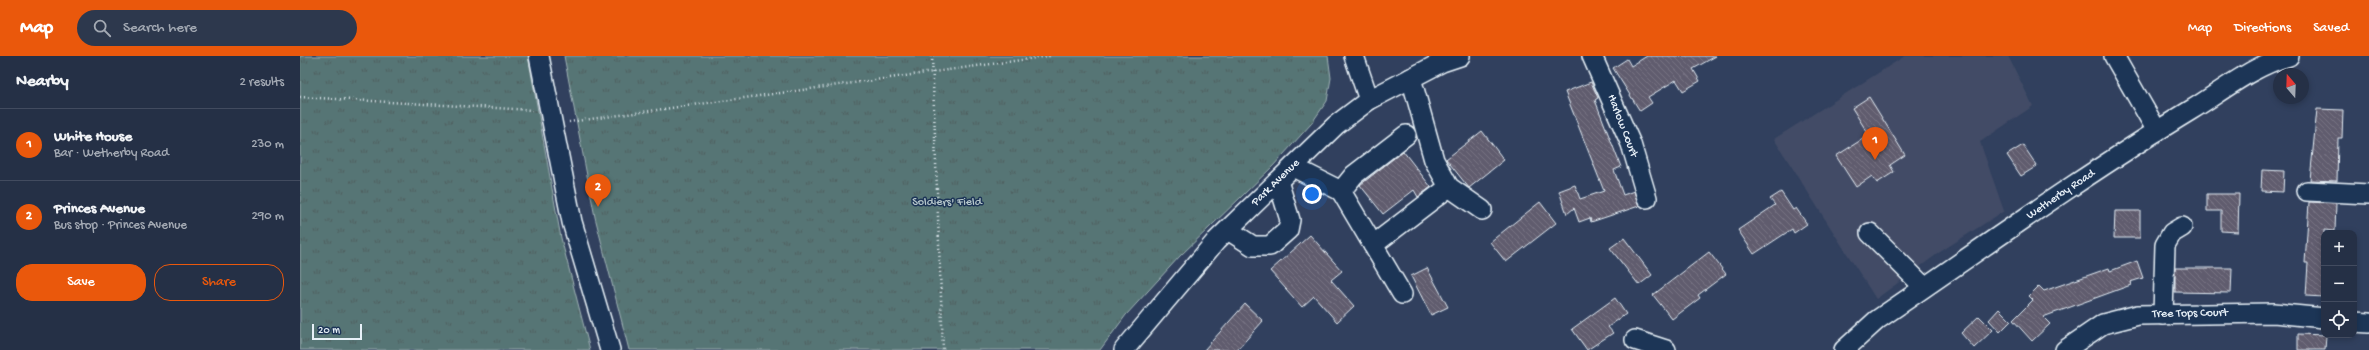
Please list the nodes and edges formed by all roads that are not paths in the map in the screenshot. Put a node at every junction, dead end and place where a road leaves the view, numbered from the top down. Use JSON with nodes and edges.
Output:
{"nodes":[{"id":1,"x":539,"y":56,"type":"edge"},
{"id":2,"x":1354,"y":56,"type":"edge"},
{"id":3,"x":1460,"y":56,"type":"edge"},
{"id":4,"x":1592,"y":56,"type":"edge"},
{"id":5,"x":2114,"y":56,"type":"edge"},
{"id":6,"x":2282,"y":57,"type":"edge"},
{"id":7,"x":1410,"y":78,"type":"junction"},
{"id":8,"x":1369,"y":100,"type":"junction"},
{"id":9,"x":2157,"y":131,"type":"junction"},
{"id":10,"x":1406,"y":135,"type":"dead end"},
{"id":11,"x":1294,"y":166,"type":"junction"},
{"id":12,"x":1278,"y":182,"type":"junction"},
{"id":13,"x":1449,"y":187,"type":"junction"},
{"id":14,"x":1341,"y":191,"type":"junction"},
{"id":15,"x":2307,"y":192,"type":"dead end"},
{"id":16,"x":2369,"y":194,"type":"edge"},
{"id":17,"x":1646,"y":198,"type":"dead end"},
{"id":18,"x":1482,"y":210,"type":"dead end"},
{"id":19,"x":2182,"y":227,"type":"dead end"},
{"id":20,"x":1228,"y":230,"type":"junction"},
{"id":21,"x":1870,"y":233,"type":"dead end"},
{"id":22,"x":1373,"y":245,"type":"junction"},
{"id":23,"x":1924,"y":287,"type":"junction"},
{"id":24,"x":1402,"y":294,"type":"dead end"},
{"id":25,"x":2163,"y":315,"type":"junction"},
{"id":26,"x":2321,"y":318,"type":"edge"},
{"id":27,"x":2357,"y":322,"type":"edge"},
{"id":28,"x":2369,"y":323,"type":"edge"},
{"id":29,"x":1635,"y":340,"type":"dead end"},
{"id":30,"x":610,"y":350,"type":"edge"},
{"id":31,"x":1124,"y":350,"type":"edge"},
{"id":32,"x":1666,"y":350,"type":"edge"},
{"id":33,"x":1844,"y":350,"type":"edge"},
{"id":34,"x":2066,"y":350,"type":"edge"}],
"edges":[{"from":1,"to":30,"type":"street"},
{"from":2,"to":8,"type":"street"},
{"from":3,"to":7,"type":"street","name":"Park Avenue"},
{"from":4,"to":17,"type":"street","name":"Harlow Court"},
{"from":5,"to":9,"type":"street"},
{"from":6,"to":9,"type":"street","name":"Wetherby Road"},
{"from":7,"to":8,"type":"street","name":"Park Avenue"},
{"from":7,"to":13,"type":"street"},
{"from":8,"to":11,"type":"street","name":"Park Avenue"},
{"from":9,"to":23,"type":"street","name":"Wetherby Road"},
{"from":10,"to":14,"type":"street"},
{"from":11,"to":12,"type":"street","name":"Park Avenue"},
{"from":11,"to":14,"type":"street"},
{"from":12,"to":20,"type":"street","name":"Park Avenue"},
{"from":12,"to":20,"type":"street"},
{"from":13,"to":18,"type":"street"},
{"from":13,"to":22,"type":"street"},
{"from":14,"to":22,"type":"street"},
{"from":15,"to":16,"type":"street"},
{"from":19,"to":25,"type":"street"},
{"from":20,"to":31,"type":"street","name":"Park Avenue"},
{"from":21,"to":23,"type":"street"},
{"from":22,"to":24,"type":"street"},
{"from":23,"to":33,"type":"street","name":"Wetherby Road"},
{"from":25,"to":26,"type":"street","name":"Tree Tops Court"},
{"from":25,"to":34,"type":"street","name":"Tree Tops Court"},
{"from":27,"to":28,"type":"street"},
{"from":29,"to":32,"type":"street"}]}
